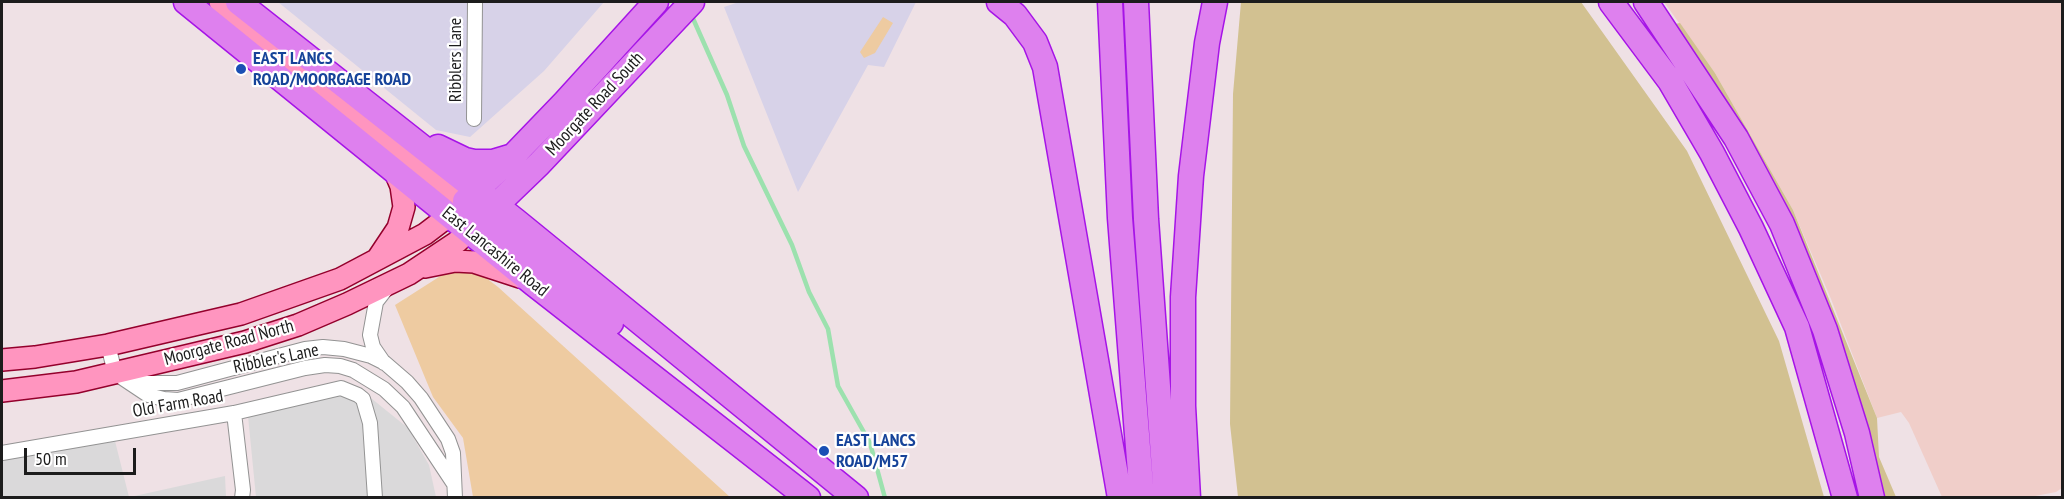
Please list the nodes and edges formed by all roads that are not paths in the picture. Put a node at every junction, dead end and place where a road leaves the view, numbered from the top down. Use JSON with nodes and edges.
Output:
{"nodes":[{"id":1,"x":186,"y":2,"type":"edge"},
{"id":2,"x":220,"y":2,"type":"edge"},
{"id":3,"x":237,"y":2,"type":"edge"},
{"id":4,"x":475,"y":2,"type":"edge"},
{"id":5,"x":656,"y":2,"type":"edge"},
{"id":6,"x":999,"y":2,"type":"edge"},
{"id":7,"x":1110,"y":2,"type":"edge"},
{"id":8,"x":1136,"y":2,"type":"edge"},
{"id":9,"x":1215,"y":2,"type":"edge"},
{"id":10,"x":1611,"y":2,"type":"edge"},
{"id":11,"x":1646,"y":2,"type":"edge"},
{"id":12,"x":686,"y":8,"type":"edge"},
{"id":13,"x":294,"y":46,"type":"junction"},
{"id":14,"x":474,"y":119,"type":"dead end"},
{"id":15,"x":513,"y":156,"type":"junction"},
{"id":16,"x":394,"y":172,"type":"junction"},
{"id":17,"x":463,"y":203,"type":"junction"},
{"id":18,"x":483,"y":218,"type":"junction"},
{"id":19,"x":376,"y":261,"type":"junction"},
{"id":20,"x":400,"y":278,"type":"junction"},
{"id":21,"x":534,"y":284,"type":"junction"},
{"id":22,"x":108,"y":345,"type":"junction"},
{"id":23,"x":2,"y":360,"type":"edge"},
{"id":24,"x":384,"y":363,"type":"junction"},
{"id":25,"x":122,"y":378,"type":"junction"},
{"id":26,"x":2,"y":392,"type":"edge"},
{"id":27,"x":234,"y":413,"type":"junction"},
{"id":28,"x":2,"y":453,"type":"edge"},
{"id":29,"x":454,"y":491,"type":"edge"},
{"id":30,"x":242,"y":498,"type":"edge"},
{"id":31,"x":375,"y":498,"type":"edge"},
{"id":32,"x":808,"y":498,"type":"edge"},
{"id":33,"x":818,"y":498,"type":"edge"},
{"id":34,"x":856,"y":498,"type":"edge"},
{"id":35,"x":1120,"y":498,"type":"edge"},
{"id":36,"x":1142,"y":498,"type":"edge"},
{"id":37,"x":1167,"y":498,"type":"edge"},
{"id":38,"x":1188,"y":498,"type":"edge"},
{"id":39,"x":1845,"y":498,"type":"edge"},
{"id":40,"x":1872,"y":498,"type":"edge"}],
"edges":[{"from":1,"to":16,"type":"highway","name":"East Lancashire Road"},
{"from":2,"to":17,"type":"main road"},
{"from":3,"to":13,"type":"highway","name":"East Lancashire Road"},
{"from":4,"to":14,"type":"street","name":"Ribblers Lane"},
{"from":5,"to":15,"type":"highway","name":"Moorgate Road South"},
{"from":6,"to":35,"type":"highway"},
{"from":7,"to":36,"type":"highway"},
{"from":8,"to":37,"type":"highway"},
{"from":9,"to":38,"type":"highway"},
{"from":10,"to":39,"type":"highway"},
{"from":11,"to":40,"type":"highway"},
{"from":12,"to":18,"type":"highway","name":"Moorgate Road South"},
{"from":13,"to":15,"type":"highway"},
{"from":13,"to":17,"type":"highway","name":"East Lancashire Road"},
{"from":15,"to":17,"type":"highway","name":"Moorgate Road South"},
{"from":16,"to":17,"type":"highway","name":"East Lancashire Road"},
{"from":16,"to":19,"type":"main road"},
{"from":17,"to":18,"type":"highway","name":"East Lancashire Road"},
{"from":17,"to":18,"type":"highway","name":"East Lancashire Road"},
{"from":17,"to":19,"type":"main road","name":"Moorgate Road North"},
{"from":18,"to":20,"type":"main road","name":"Moorgate Road North"},
{"from":18,"to":21,"type":"highway","name":"East Lancashire Road"},
{"from":18,"to":33,"type":"highway"},
{"from":18,"to":34,"type":"highway","name":"East Lancashire Road"},
{"from":19,"to":22,"type":"main road","name":"Moorgate Road North"},
{"from":20,"to":21,"type":"main road"},
{"from":20,"to":24,"type":"street"},
{"from":20,"to":25,"type":"main road","name":"Moorgate Road North"},
{"from":21,"to":32,"type":"highway","name":"East Lancashire Road"},
{"from":22,"to":23,"type":"main road","name":"Moorgate Road North"},
{"from":22,"to":25,"type":"street"},
{"from":24,"to":25,"type":"street","name":"Ribbler's Lane"},
{"from":24,"to":29,"type":"street","name":"Ribbler's Lane"},
{"from":25,"to":26,"type":"main road","name":"Moorgate Road North"},
{"from":25,"to":29,"type":"street","name":"Ribbler's Lane"},
{"from":27,"to":28,"type":"street","name":"Old Farm Road"},
{"from":27,"to":30,"type":"street"},
{"from":27,"to":31,"type":"street","name":"Old Farm Road"}]}
